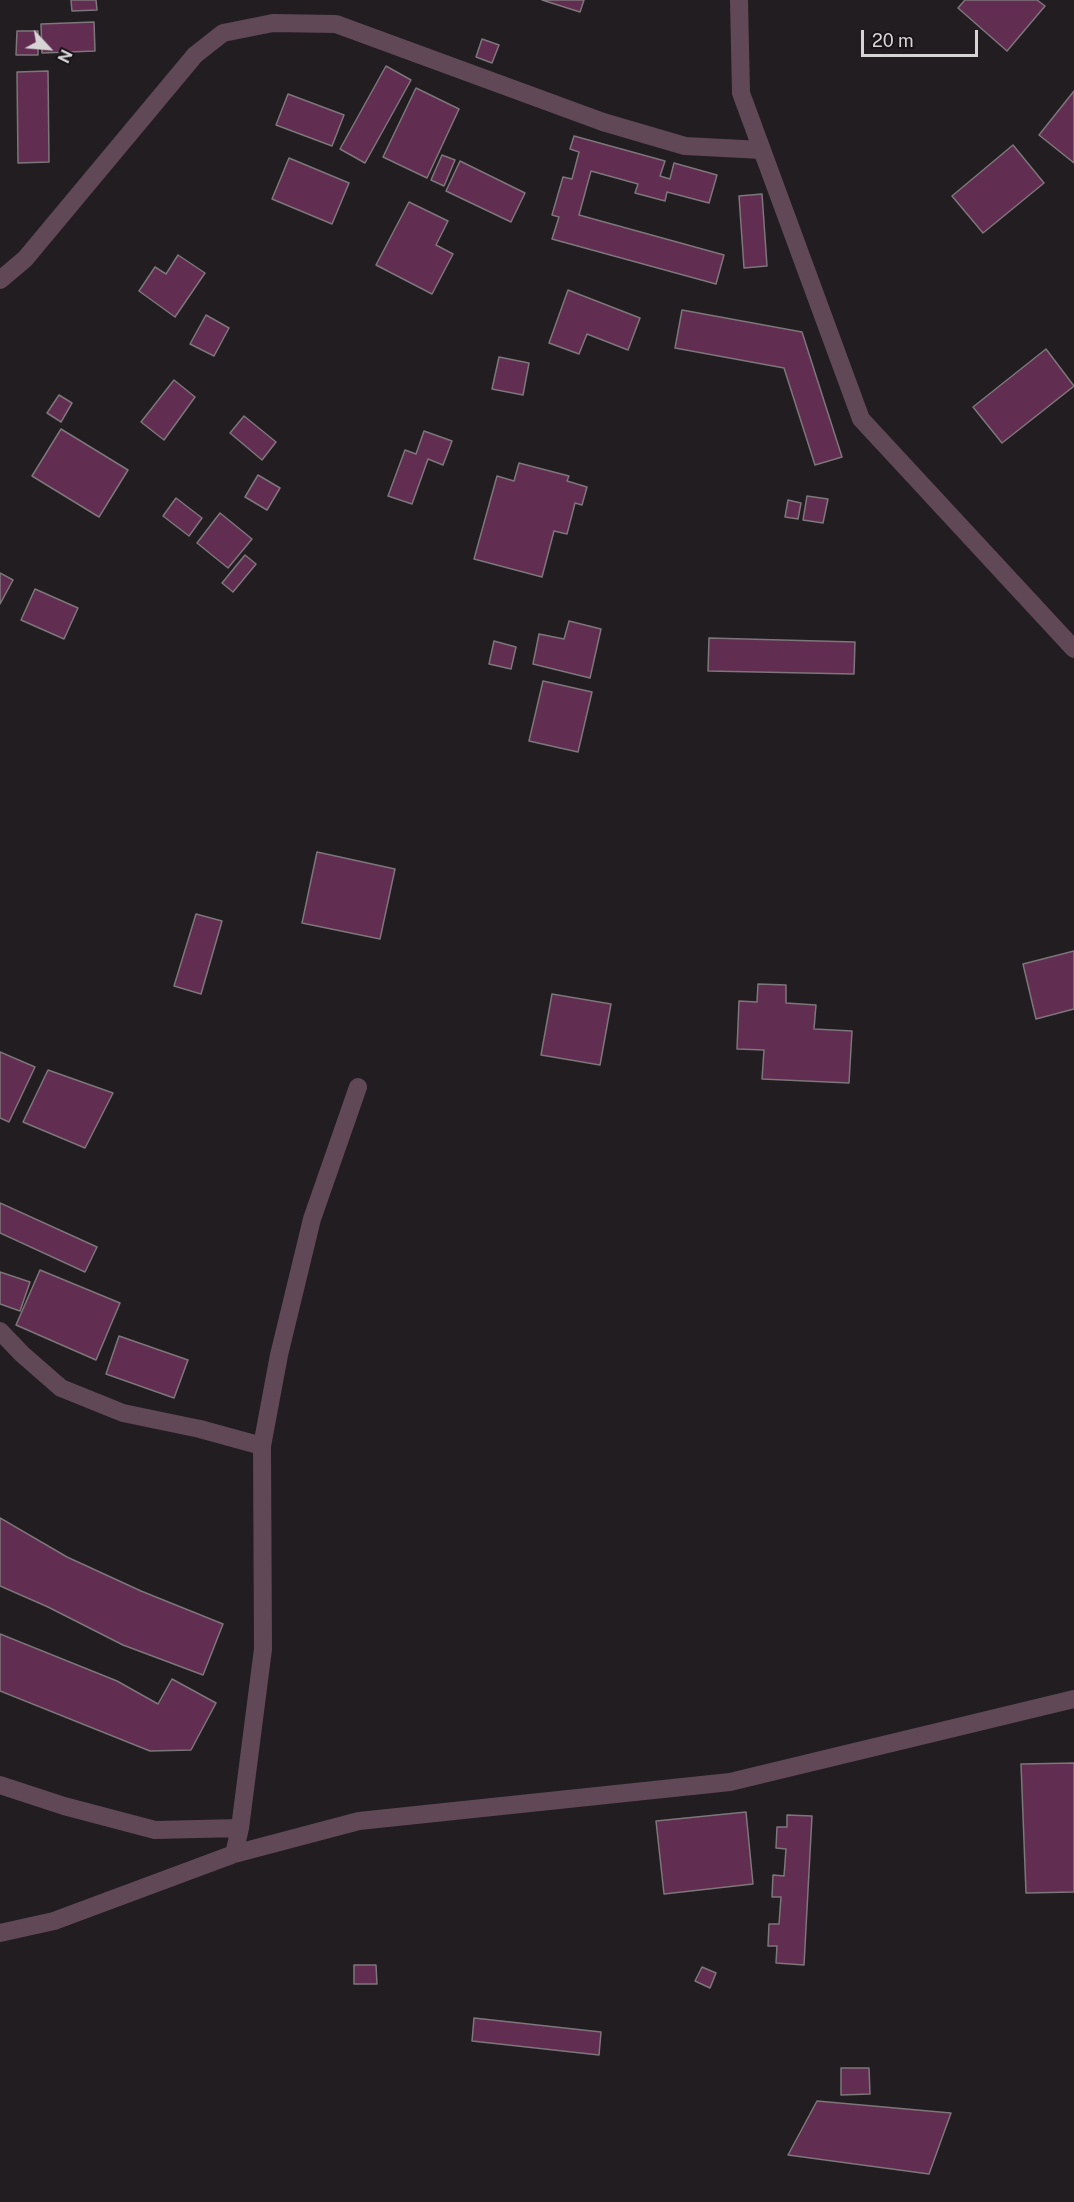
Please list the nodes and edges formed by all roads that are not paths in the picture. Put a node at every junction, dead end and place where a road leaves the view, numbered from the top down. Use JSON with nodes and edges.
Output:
{"nodes":[{"id":1,"x":739,"y":0,"type":"edge"},
{"id":2,"x":762,"y":150,"type":"junction"},
{"id":3,"x":0,"y":280,"type":"edge"},
{"id":4,"x":1067,"y":629,"type":"edge"},
{"id":5,"x":1074,"y":649,"type":"edge"},
{"id":6,"x":358,"y":1087,"type":"dead end"},
{"id":7,"x":0,"y":1331,"type":"edge"},
{"id":8,"x":262,"y":1446,"type":"junction"},
{"id":9,"x":1074,"y":1699,"type":"edge"},
{"id":10,"x":0,"y":1785,"type":"edge"},
{"id":11,"x":240,"y":1828,"type":"junction"},
{"id":12,"x":234,"y":1854,"type":"junction"},
{"id":13,"x":0,"y":1933,"type":"edge"}],
"edges":[{"from":1,"to":2,"type":"street"},
{"from":2,"to":3,"type":"street"},
{"from":2,"to":4,"type":"street"},
{"from":4,"to":5,"type":"street"},
{"from":6,"to":8,"type":"street"},
{"from":7,"to":8,"type":"street"},
{"from":8,"to":11,"type":"street"},
{"from":9,"to":12,"type":"street"},
{"from":10,"to":11,"type":"street"},
{"from":11,"to":12,"type":"street"},
{"from":12,"to":13,"type":"street"}]}
